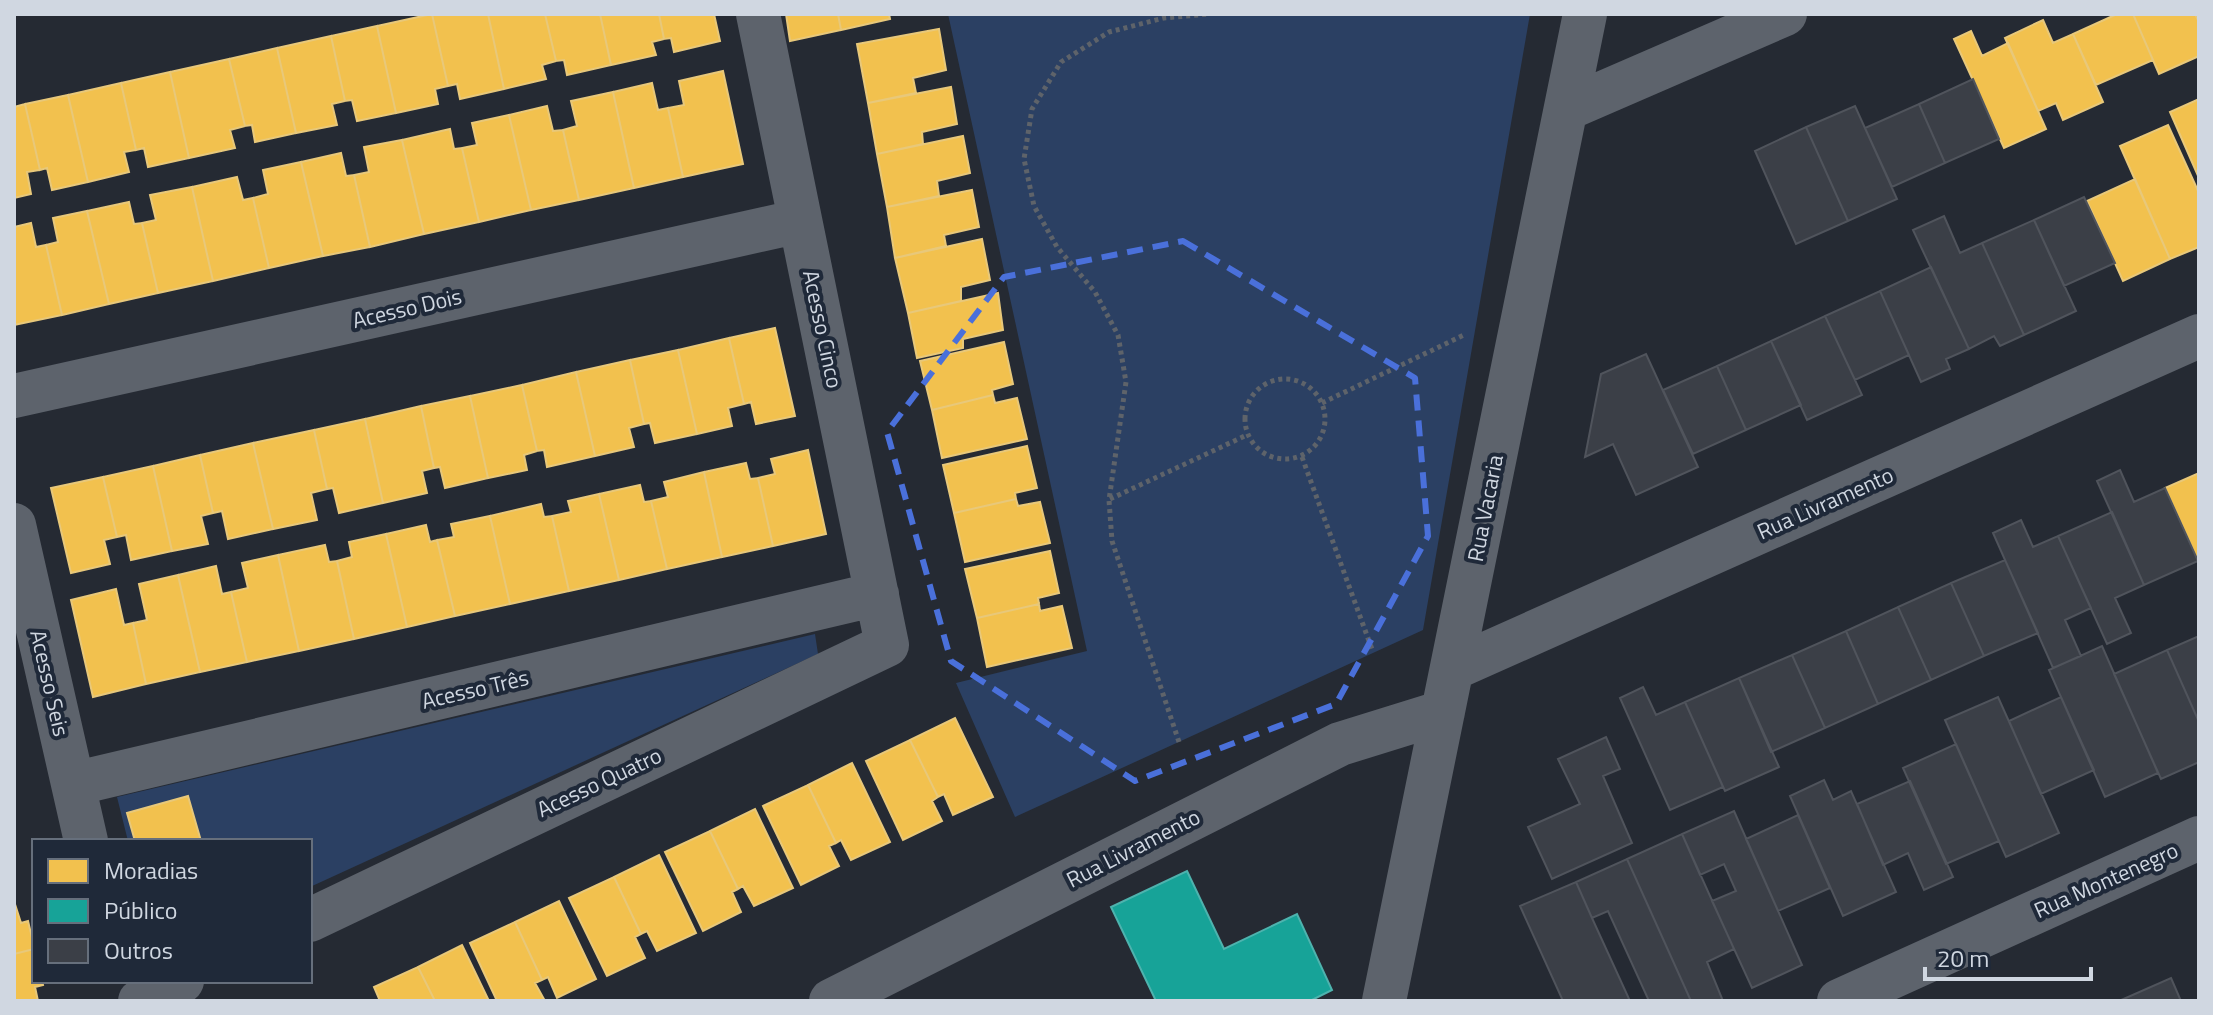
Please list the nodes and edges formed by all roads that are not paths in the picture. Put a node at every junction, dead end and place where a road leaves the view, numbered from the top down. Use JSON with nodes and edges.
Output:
{"nodes":[{"id":1,"x":758,"y":14,"type":"edge"},
{"id":2,"x":1585,"y":14,"type":"edge"},
{"id":3,"x":1785,"y":14,"type":"edge"},
{"id":4,"x":1566,"y":109,"type":"junction"},
{"id":5,"x":800,"y":221,"type":"junction"},
{"id":6,"x":2199,"y":336,"type":"edge"},
{"id":7,"x":14,"y":396,"type":"edge"},
{"id":8,"x":14,"y":525,"type":"edge"},
{"id":9,"x":877,"y":594,"type":"junction"},
{"id":10,"x":887,"y":645,"type":"joint"},
{"id":11,"x":1452,"y":669,"type":"junction"},
{"id":12,"x":1443,"y":712,"type":"junction"},
{"id":13,"x":73,"y":784,"type":"junction"},
{"id":14,"x":2199,"y":838,"type":"edge"},
{"id":15,"x":86,"y":839,"type":"edge"},
{"id":16,"x":312,"y":919,"type":"edge"},
{"id":17,"x":178,"y":983,"type":"edge"},
{"id":18,"x":140,"y":1001,"type":"edge"},
{"id":19,"x":831,"y":1001,"type":"edge"},
{"id":20,"x":1384,"y":1001,"type":"edge"},
{"id":21,"x":1839,"y":1001,"type":"edge"}],
"edges":[{"from":1,"to":5,"type":"street","name":"Acesso Cinco"},
{"from":2,"to":4,"type":"street","name":"Rua Vacaria"},
{"from":3,"to":4,"type":"street"},
{"from":4,"to":11,"type":"street","name":"Rua Vacaria"},
{"from":5,"to":7,"type":"street","name":"Acesso Dois"},
{"from":5,"to":9,"type":"street","name":"Acesso Cinco"},
{"from":6,"to":11,"type":"street","name":"Rua Livramento"},
{"from":8,"to":13,"type":"street","name":"Acesso Seis"},
{"from":9,"to":10,"type":"street","name":"Acesso Cinco"},
{"from":9,"to":13,"type":"street","name":"Acesso Três"},
{"from":10,"to":16,"type":"street","name":"Acesso Quatro"},
{"from":11,"to":12,"type":"street","name":"Rua Vacaria"},
{"from":12,"to":19,"type":"street","name":"Rua Livramento"},
{"from":12,"to":20,"type":"street","name":"Rua Vacaria"},
{"from":13,"to":15,"type":"street","name":"Acesso Seis"},
{"from":14,"to":21,"type":"street","name":"Rua Montenegro"},
{"from":17,"to":18,"type":"street"}]}
